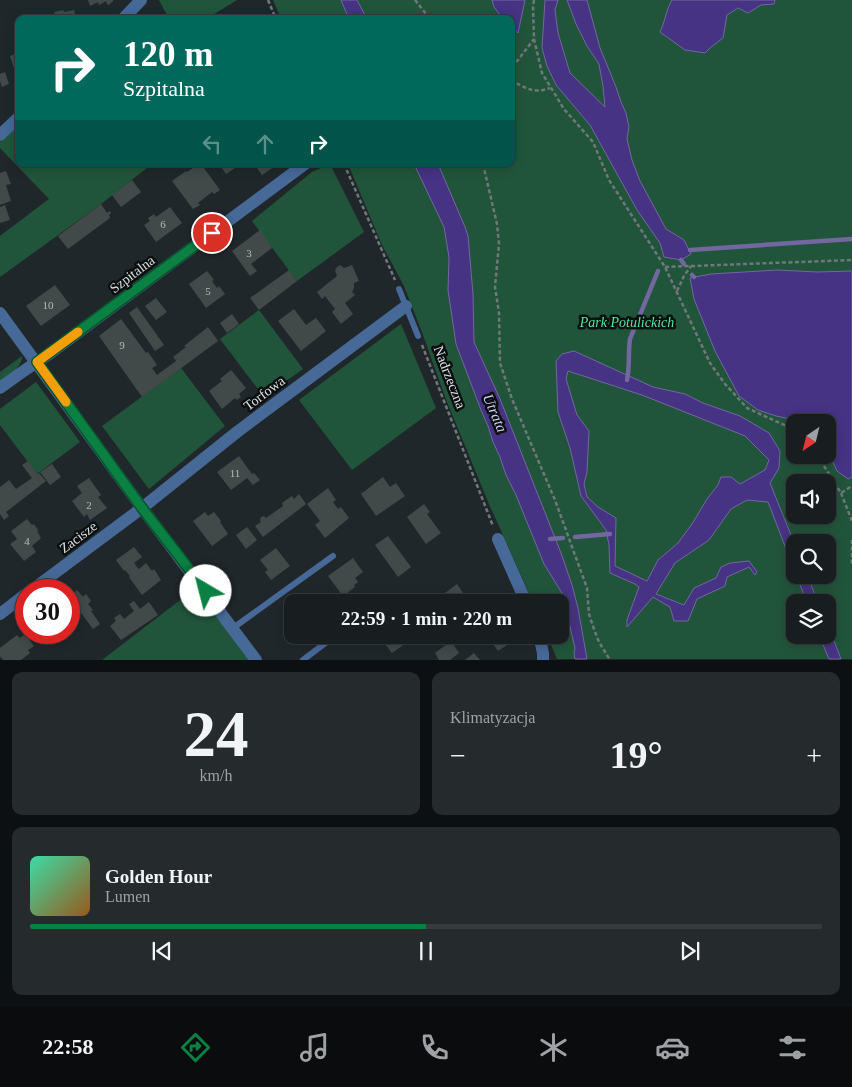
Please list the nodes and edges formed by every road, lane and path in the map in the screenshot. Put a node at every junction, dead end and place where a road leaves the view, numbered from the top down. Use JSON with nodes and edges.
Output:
{"nodes":[{"id":1,"x":141,"y":0,"type":"edge"},
{"id":2,"x":268,"y":0,"type":"edge"},
{"id":3,"x":415,"y":0,"type":"edge"},
{"id":4,"x":534,"y":0,"type":"edge"},
{"id":5,"x":126,"y":15,"type":"edge"},
{"id":6,"x":274,"y":15,"type":"edge"},
{"id":7,"x":427,"y":15,"type":"edge"},
{"id":8,"x":534,"y":39,"type":"junction"},
{"id":9,"x":515,"y":63,"type":"edge"},
{"id":10,"x":515,"y":82,"type":"edge"},
{"id":11,"x":550,"y":88,"type":"junction"},
{"id":12,"x":15,"y":121,"type":"edge"},
{"id":13,"x":0,"y":134,"type":"edge"},
{"id":14,"x":301,"y":167,"type":"edge"},
{"id":15,"x":345,"y":167,"type":"edge"},
{"id":16,"x":484,"y":167,"type":"edge"},
{"id":17,"x":852,"y":260,"type":"edge"},
{"id":18,"x":691,"y":266,"type":"junction"},
{"id":19,"x":665,"y":267,"type":"junction"},
{"id":20,"x":399,"y":289,"type":"joint"},
{"id":21,"x":676,"y":292,"type":"junction"},
{"id":22,"x":406,"y":306,"type":"junction"},
{"id":23,"x":0,"y":313,"type":"edge"},
{"id":24,"x":418,"y":336,"type":"joint"},
{"id":25,"x":37,"y":362,"type":"junction"},
{"id":26,"x":0,"y":388,"type":"edge"},
{"id":27,"x":786,"y":426,"type":"edge"},
{"id":28,"x":823,"y":464,"type":"edge"},
{"id":29,"x":852,"y":486,"type":"edge"},
{"id":30,"x":841,"y":492,"type":"junction"},
{"id":31,"x":142,"y":508,"type":"junction"},
{"id":32,"x":852,"y":521,"type":"edge"},
{"id":33,"x":498,"y":539,"type":"joint"},
{"id":34,"x":852,"y":540,"type":"edge"},
{"id":35,"x":333,"y":556,"type":"dead end"},
{"id":36,"x":852,"y":565,"type":"edge"},
{"id":37,"x":47,"y":579,"type":"edge"},
{"id":38,"x":522,"y":594,"type":"edge"},
{"id":39,"x":15,"y":602,"type":"edge"},
{"id":40,"x":0,"y":614,"type":"edge"},
{"id":41,"x":233,"y":628,"type":"junction"},
{"id":42,"x":324,"y":644,"type":"edge"},
{"id":43,"x":541,"y":644,"type":"edge"},
{"id":44,"x":256,"y":660,"type":"edge"},
{"id":45,"x":303,"y":660,"type":"edge"},
{"id":46,"x":543,"y":660,"type":"edge"},
{"id":47,"x":610,"y":660,"type":"edge"}],
"edges":[{"from":1,"to":5,"type":"street"},
{"from":2,"to":6,"type":"path"},
{"from":3,"to":7,"type":"path"},
{"from":4,"to":8,"type":"path"},
{"from":8,"to":9,"type":"path"},
{"from":8,"to":11,"type":"path"},
{"from":10,"to":11,"type":"path"},
{"from":11,"to":19,"type":"path"},
{"from":12,"to":13,"type":"street"},
{"from":14,"to":25,"type":"street","name":"Szpitalna"},
{"from":15,"to":20,"type":"path"},
{"from":16,"to":47,"type":"path"},
{"from":17,"to":18,"type":"path"},
{"from":18,"to":19,"type":"path"},
{"from":18,"to":21,"type":"path"},
{"from":19,"to":21,"type":"path"},
{"from":20,"to":22,"type":"lane","name":"Nadrzeczna"},
{"from":21,"to":27,"type":"path"},
{"from":22,"to":24,"type":"lane","name":"Nadrzeczna"},
{"from":22,"to":31,"type":"street","name":"Torfowa"},
{"from":23,"to":25,"type":"street"},
{"from":24,"to":33,"type":"path","name":"Nadrzeczna"},
{"from":25,"to":26,"type":"street","name":"Szpitalna"},
{"from":25,"to":31,"type":"street"},
{"from":28,"to":30,"type":"path"},
{"from":29,"to":30,"type":"path"},
{"from":30,"to":32,"type":"path"},
{"from":31,"to":37,"type":"street","name":"Zacisze"},
{"from":31,"to":41,"type":"street"},
{"from":33,"to":38,"type":"street"},
{"from":34,"to":36,"type":"path"},
{"from":35,"to":41,"type":"lane"},
{"from":39,"to":40,"type":"street"},
{"from":41,"to":44,"type":"street"},
{"from":42,"to":45,"type":"lane"},
{"from":43,"to":46,"type":"street"}]}
